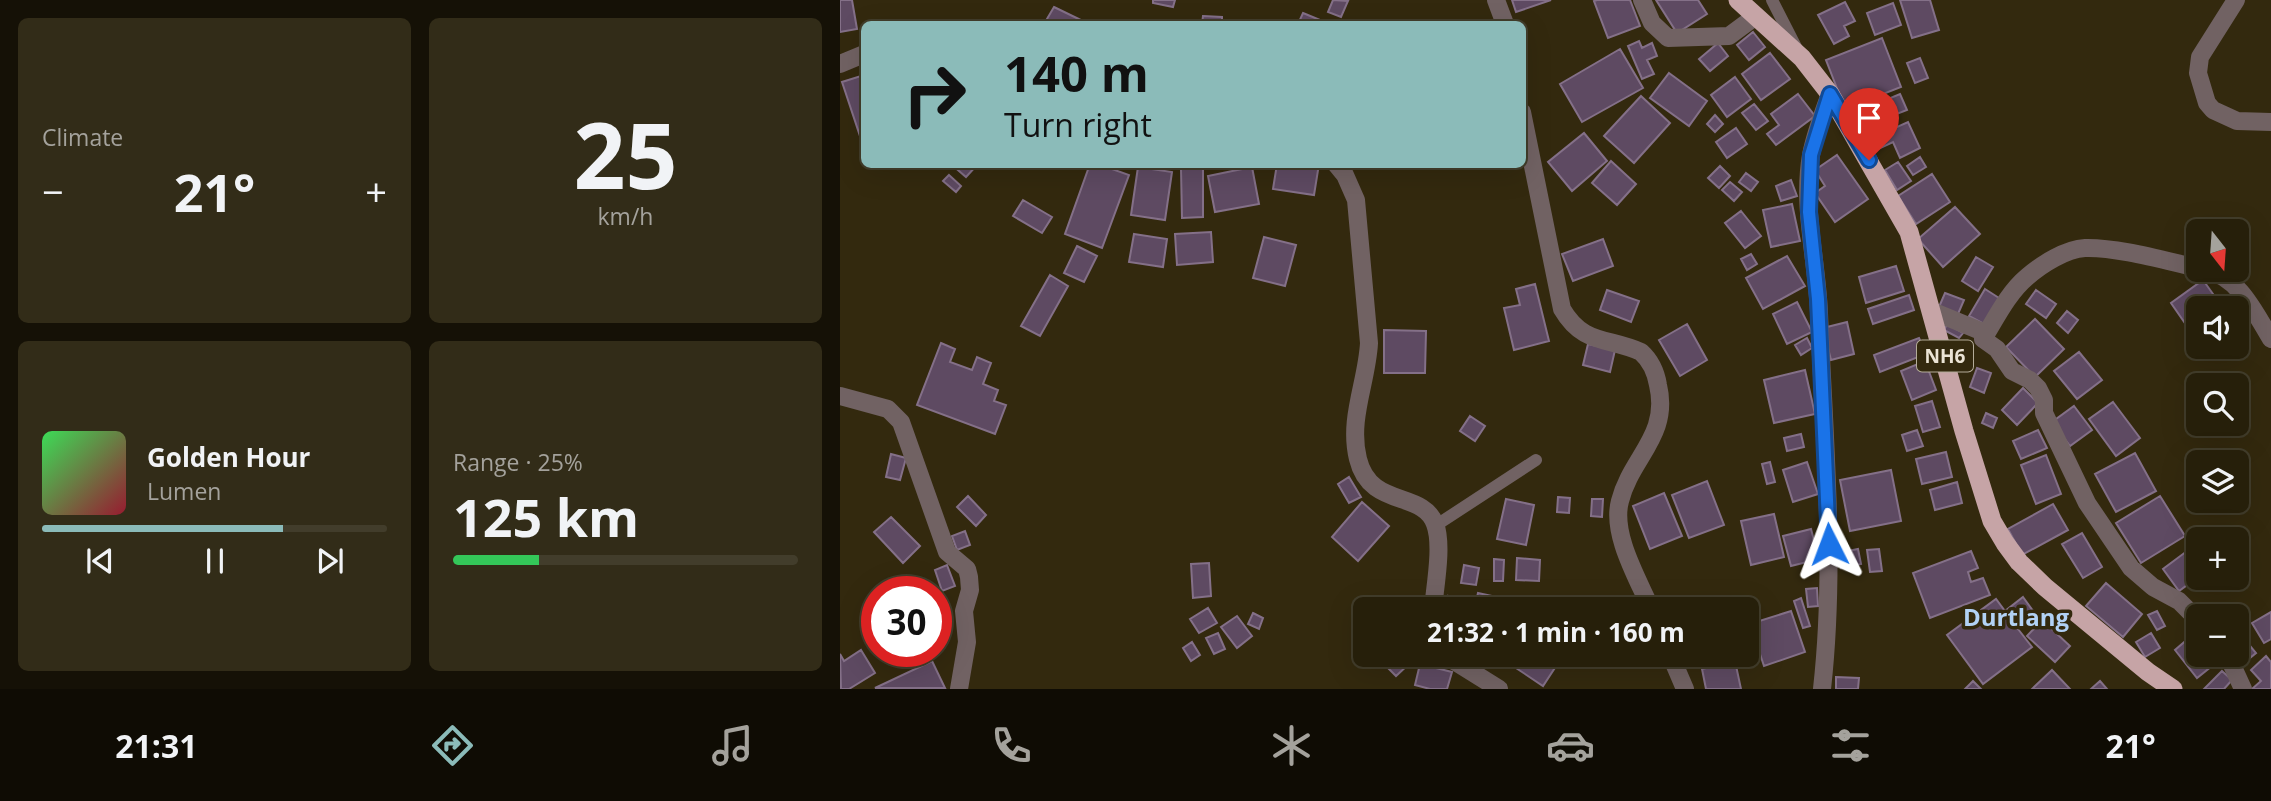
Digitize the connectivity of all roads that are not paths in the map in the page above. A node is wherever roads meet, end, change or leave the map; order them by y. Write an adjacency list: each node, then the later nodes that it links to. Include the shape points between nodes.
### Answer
1 (1496, 0): 7 (street)
2 (1642, 0): 6 (street, via 1652,23 1668,38 1729,36)
3 (1738, 0): 6 (highway, NH6)
4 (1772, 0): 9 (lane)
5 (2236, 0): 12 (street, via 2200,57 2198,73 2213,110 2236,121)
6 (1756, 16): 9 (highway, NH6)
7 (1504, 21)
8 (861, 55): 10 (street)
9 (1802, 58): 11 (highway, NH6)
10 (840, 64)
11 (1830, 94): 17 (highway, NH6, via 1909,232); 32 (street, via 1811,155 1809,212 1818,299 1830,567)
12 (2271, 122)
13 (1526, 132): 24 (street, via 1562,309 1585,335 1641,352 1659,386 1657,429 1620,500 1619,515 1623,543)
14 (1339, 168): 22 (street, via 1356,200 1369,343 1356,411 1358,460 1373,488 1422,508)
15 (2186, 265): 19 (street, via 2096,249 2074,250 2027,277)
16 (2230, 282): 18 (street)
17 (1932, 311): 19 (street, via 1983,332); 33 (highway, NH6, via 1992,521 2005,543 2045,587)
18 (2271, 338)
19 (1983, 339): 25 (street, via 1997,349 2012,371 2038,388 2044,413 2087,503 2132,568)
20 (840, 396): 29 (street, via 888,409 901,422 947,552 967,569 967,642)
21 (1536, 460): 22 (lane)
22 (1435, 526): 23 (street)
23 (1434, 597)
24 (1646, 597)
25 (2186, 608)
26 (1464, 667): 30 (street)
27 (1676, 667): 31 (street)
28 (2233, 667): 34 (street)
29 (959, 689)
30 (1500, 689)
31 (1685, 689)
32 (1822, 689)
33 (2173, 689)
34 (2243, 689)

